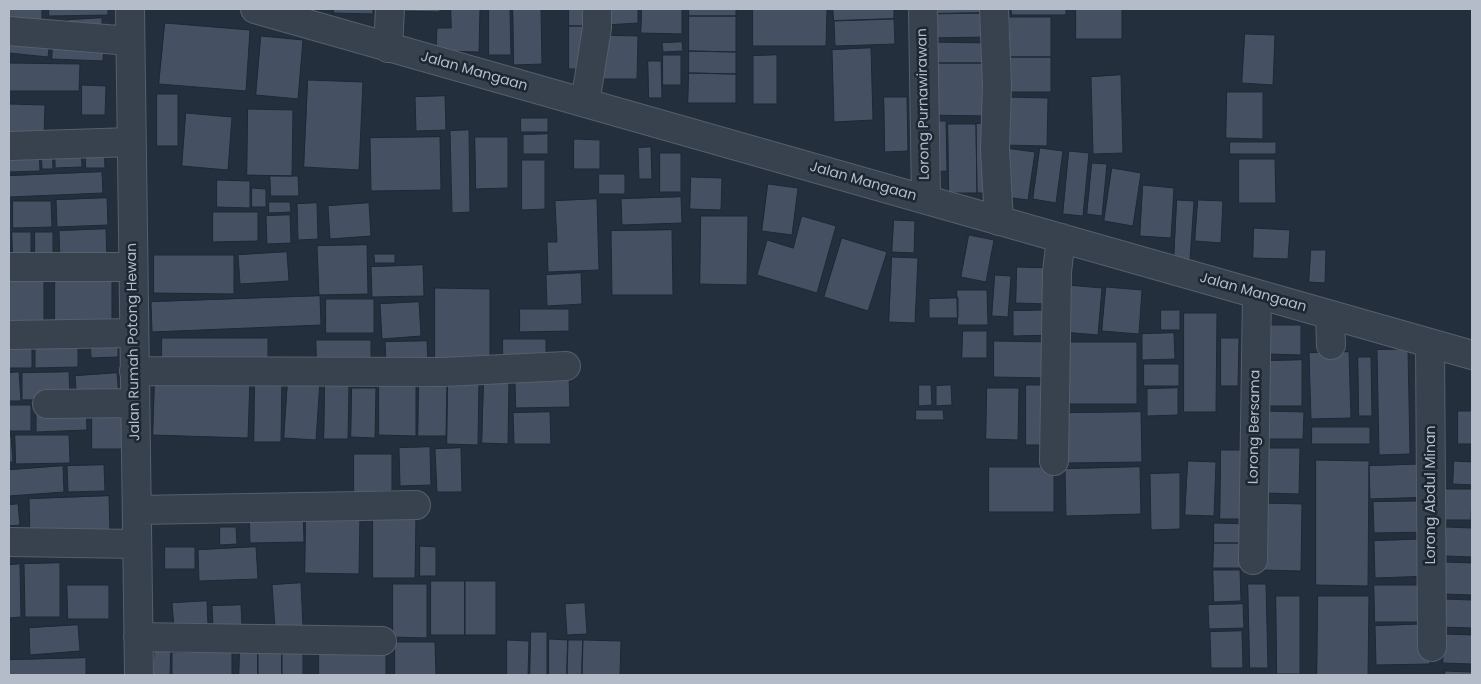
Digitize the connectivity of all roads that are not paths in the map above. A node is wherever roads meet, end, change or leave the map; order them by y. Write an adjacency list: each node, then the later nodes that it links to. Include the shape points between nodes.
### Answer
1 (130, 9): 8 (street, Jalan Rumah Potong Hewan)
2 (255, 9): 9 (street, Jalan Mangaan)
3 (390, 9): 9 (street)
4 (597, 9): 10 (street)
5 (923, 9): 13 (street, Lorong Purnawirawan)
6 (994, 9): 14 (street)
7 (9, 31): 8 (street)
8 (130, 41): 11 (street, Jalan Rumah Potong Hewan)
9 (388, 48): 10 (street, Jalan Mangaan)
10 (585, 103): 13 (street, Jalan Mangaan)
11 (131, 142): 12 (street); 17 (street, Jalan Rumah Potong Hewan)
12 (9, 146)
13 (926, 200): 14 (street, Jalan Mangaan)
14 (999, 221): 15 (street, Jalan Mangaan)
15 (1061, 238): 18 (street, Jalan Mangaan); 29 (street)
16 (9, 267): 17 (street)
17 (133, 267): 20 (street, Jalan Rumah Potong Hewan)
18 (1257, 294): 19 (street, Jalan Mangaan); 34 (street, Lorong Bersama)
19 (1330, 315): 22 (street, Jalan Mangaan); 23 (street)
20 (134, 333): 21 (street); 26 (street, Jalan Rumah Potong Hewan)
21 (9, 335)
22 (1430, 343): 24 (street, Jalan Mangaan); 37 (street, Lorong Abdul Minan)
23 (1330, 345)
24 (1472, 355)
25 (566, 366): 26 (street, via 443,372)
26 (134, 371): 27 (street, Jalan Rumah Potong Hewan)
27 (135, 403): 28 (street); 31 (street, Jalan Rumah Potong Hewan)
28 (47, 404)
29 (1054, 461)
30 (416, 505): 31 (street)
31 (136, 510): 33 (street, Jalan Rumah Potong Hewan)
32 (9, 542): 33 (street)
33 (137, 544): 35 (street, Jalan Rumah Potong Hewan)
34 (1252, 560)
35 (138, 637): 36 (street); 38 (street, Jalan Rumah Potong Hewan)
36 (382, 640)
37 (1432, 648)
38 (139, 675)

